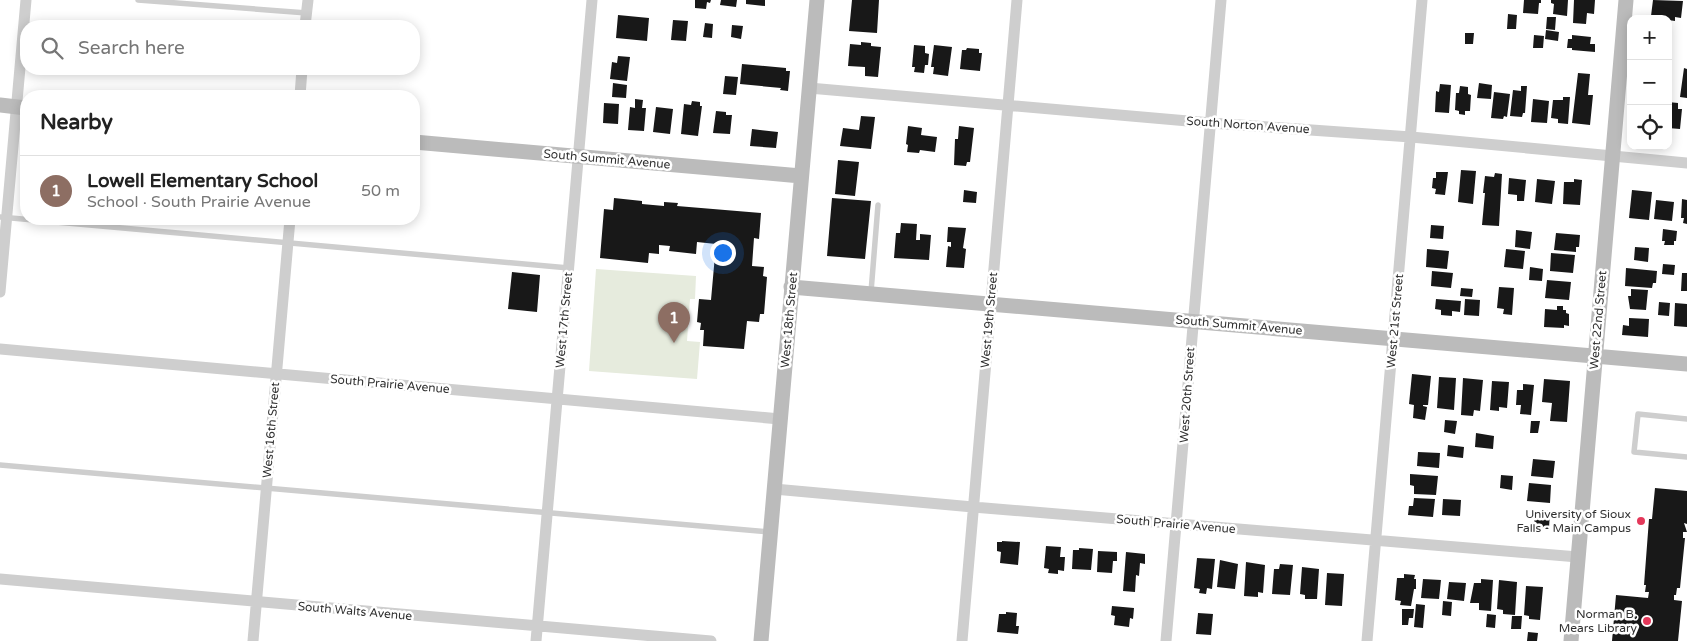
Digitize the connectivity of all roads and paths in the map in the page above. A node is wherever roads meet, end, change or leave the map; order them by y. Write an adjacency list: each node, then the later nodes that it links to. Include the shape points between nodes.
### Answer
1 (26, 0): 11 (street)
2 (138, 0): 10 (lane)
3 (308, 0): 10 (street)
4 (592, 0): 26 (street, West 17th Street)
5 (817, 0): 15 (street, West 18th Street)
6 (1017, 0): 19 (street, West 19th Street)
7 (1221, 0): 22 (street, West 20th Street)
8 (1422, 0): 23 (street, West 21st Street)
9 (1626, 0): 25 (street, West 22nd Street)
10 (306, 13): 12 (street)
11 (25, 20)
12 (305, 20)
13 (22, 75): 16 (street)
14 (302, 75): 17 (street)
15 (809, 88): 19 (street, South Norton Avenue); 28 (street, West 18th Street)
16 (22, 90)
17 (300, 90)
18 (0, 105): 20 (street)
19 (1008, 105): 22 (street, South Norton Avenue); 39 (street, West 19th Street)
20 (20, 107)
21 (20, 113): 30 (street)
22 (1211, 123): 23 (street, South Norton Avenue); 40 (street, West 20th Street)
23 (1411, 137): 25 (street, South Norton Avenue); 41 (street, West 21st Street)
24 (420, 143): 26 (street, South Summit Avenue)
25 (1612, 156): 27 (street, South Norton Avenue); 43 (street, West 22nd Street)
26 (578, 157): 28 (street, South Summit Avenue); 35 (street, West 17th Street)
27 (1687, 163)
28 (801, 176): 36 (street, West 18th Street)
29 (878, 204): 38 (lane)
30 (3, 217): 31 (lane); 37 (street)
31 (20, 219)
32 (91, 225): 34 (lane)
33 (290, 225): 34 (street, West 16th Street)
34 (288, 243): 35 (lane); 45 (street, West 16th Street)
35 (569, 268): 46 (street, West 17th Street)
36 (791, 288): 38 (street, South Summit Avenue); 47 (street, West 18th Street)
37 (0, 292)
38 (871, 294): 39 (street, South Summit Avenue)
39 (991, 305): 40 (street, South Summit Avenue); 53 (street, West 19th Street)
40 (1192, 321): 41 (street, South Summit Avenue); 55 (street, West 20th Street)
41 (1394, 338): 43 (street, South Summit Avenue); 57 (street, West 21st Street)
42 (0, 349): 45 (street, South Prairie Avenue)
43 (1594, 356): 44 (street, South Summit Avenue); 58 (street, West 22nd Street)
44 (1687, 364)
45 (276, 374): 46 (street, South Prairie Avenue); 51 (street, West 16th Street)
46 (556, 398): 47 (street, South Prairie Avenue); 54 (street, West 17th Street)
47 (780, 419): 52 (street, West 18th Street)
48 (1687, 419): 49 (lane, via 1638,414 1634,452)
49 (1687, 457)
50 (0, 465): 51 (lane)
51 (266, 489): 54 (lane); 60 (street, West 16th Street)
52 (774, 489): 53 (street, South Prairie Avenue); 56 (street, West 18th Street)
53 (973, 508): 55 (street, South Prairie Avenue); 66 (street, West 19th Street)
54 (547, 512): 56 (lane); 61 (street, West 17th Street)
55 (1177, 524): 57 (street, South Prairie Avenue); 67 (street, West 20th Street)
56 (771, 532): 65 (street, West 18th Street)
57 (1375, 539): 58 (street, South Prairie Avenue); 68 (street, West 21st Street)
58 (1578, 557): 69 (street, West 22nd Street)
59 (0, 579): 60 (street, South Walts Avenue)
60 (256, 603): 61 (street, South Walts Avenue); 62 (street, West 16th Street)
61 (538, 626): 63 (street, West 17th Street); 64 (street, South Walts Avenue)
62 (253, 641)
63 (536, 641)
64 (711, 641)
65 (761, 641)
66 (962, 641)
67 (1166, 641)
68 (1367, 641)
69 (1571, 641)

